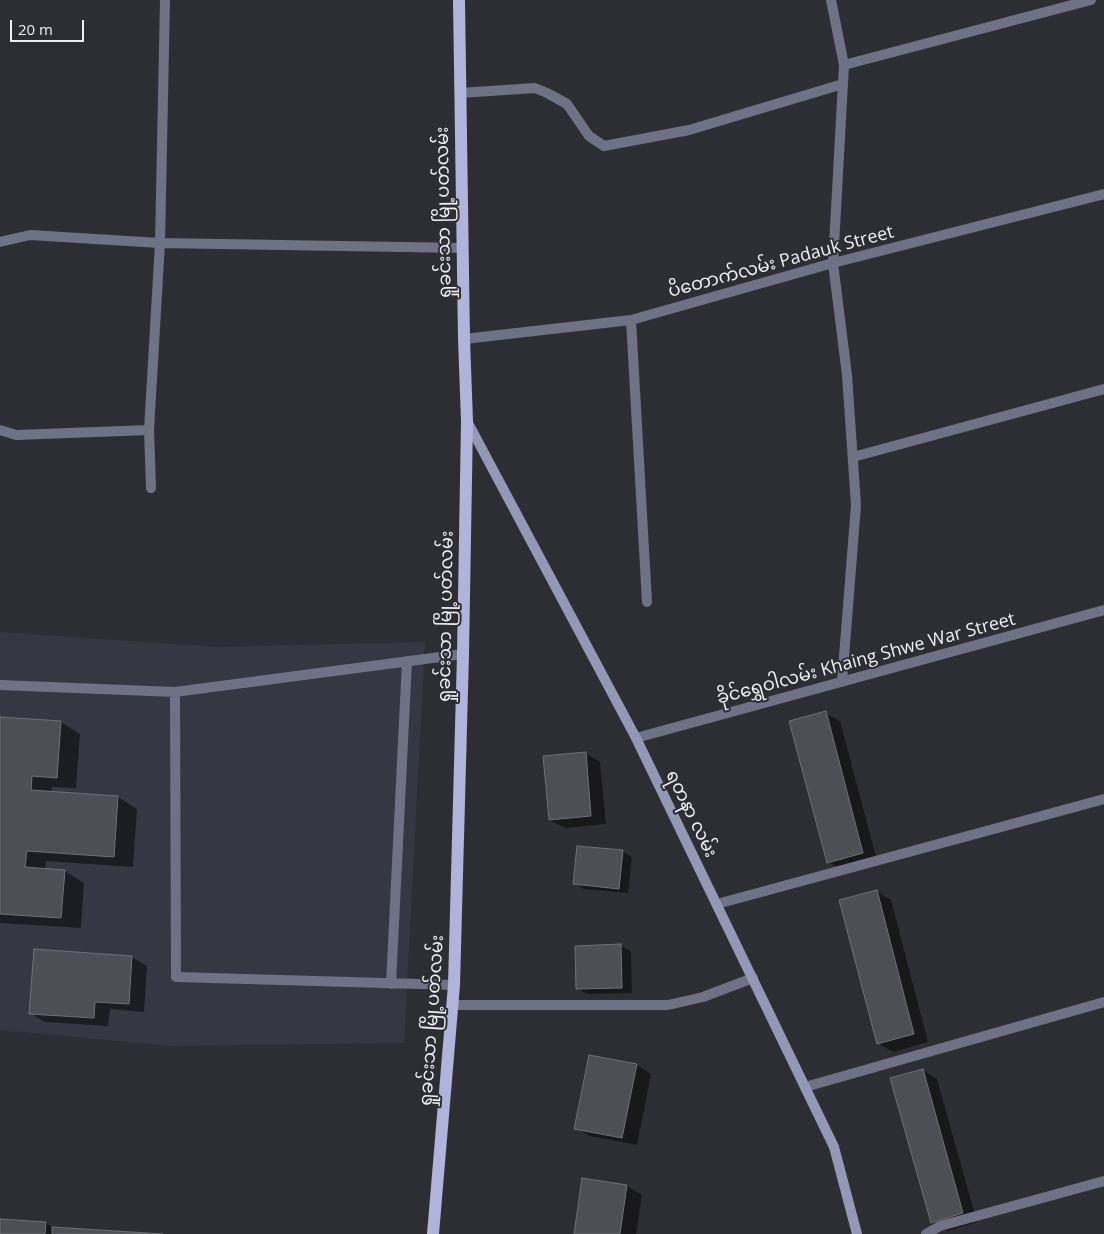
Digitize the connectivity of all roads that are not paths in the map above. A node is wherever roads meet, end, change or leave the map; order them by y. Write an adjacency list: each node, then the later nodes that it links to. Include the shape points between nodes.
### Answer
1 (165, 0): 10 (street)
2 (459, 0): 7 (main road, ရှုခင်းသာ မြို့ပတ်လမ်း)
3 (832, 0): 5 (street)
4 (1091, 0): 5 (street)
5 (844, 65): 6 (street)
6 (843, 84): 7 (street, via 689,130 604,146 589,136 567,104 541,90); 12 (street)
7 (460, 93): 11 (main road, ရှုခင်းသာ မြို့ပတ်လမ်း)
8 (1104, 194): 12 (street, ပိတောက်လမ်း Padauk Street)
9 (0, 242): 10 (street, via 30,235)
10 (160, 243): 11 (street); 18 (street)
11 (463, 248): 14 (main road, ရှုခင်းသာ မြို့ပတ်လမ်း)
12 (833, 263): 13 (street, ပိတောက်လမ်း Padauk Street); 19 (street)
13 (631, 320): 14 (street, ပိတောက်လမ်း Padauk Street); 21 (street)
14 (464, 340): 16 (main road, ရှုခင်းသာ မြို့ပတ်လမ်း)
15 (1104, 389): 19 (street)
16 (467, 422): 23 (main road, ရှုခင်းသာ မြို့ပတ်လမ်း); 28 (main road, ရတနာ လမ်း)
17 (0, 430): 18 (street, via 16,435)
18 (150, 430): 20 (street)
19 (853, 457): 25 (street, via 856,505)
20 (151, 488)
21 (647, 602)
22 (1104, 610): 25 (street, ခိုင်ရွှေဝါလမ်း Khaing Shwe War Street)
23 (463, 654): 24 (street); 33 (main road, ရှုခင်းသာ မြို့ပတ်လမ်း)
24 (407, 661): 27 (street); 32 (street)
25 (842, 682): 28 (street, ခိုင်ရွှေဝါလမ်း Khaing Shwe War Street)
26 (0, 685): 27 (street)
27 (175, 692): 32 (street, via 176,977)
28 (636, 738): 30 (main road, ရတနာ လမ်း)
29 (1104, 798): 30 (street)
30 (717, 904): 31 (main road, ရတနာ လမ်း)
31 (752, 978): 35 (street, via 703,997 668,1005); 36 (main road, ရတနာ လမ်း)
32 (391, 984): 33 (street)
33 (454, 985): 35 (main road, ရှုခင်းသာ မြို့ပတ်လမ်း)
34 (1104, 1002): 36 (street)
35 (452, 1005): 38 (main road, ရှုခင်းသာ မြို့ပတ်လမ်း)
36 (805, 1087): 39 (main road, ရတနာ လမ်း, via 834,1147)
37 (1104, 1181): 40 (street, via 940,1226)
38 (433, 1234)
39 (857, 1234)
40 (926, 1234)

